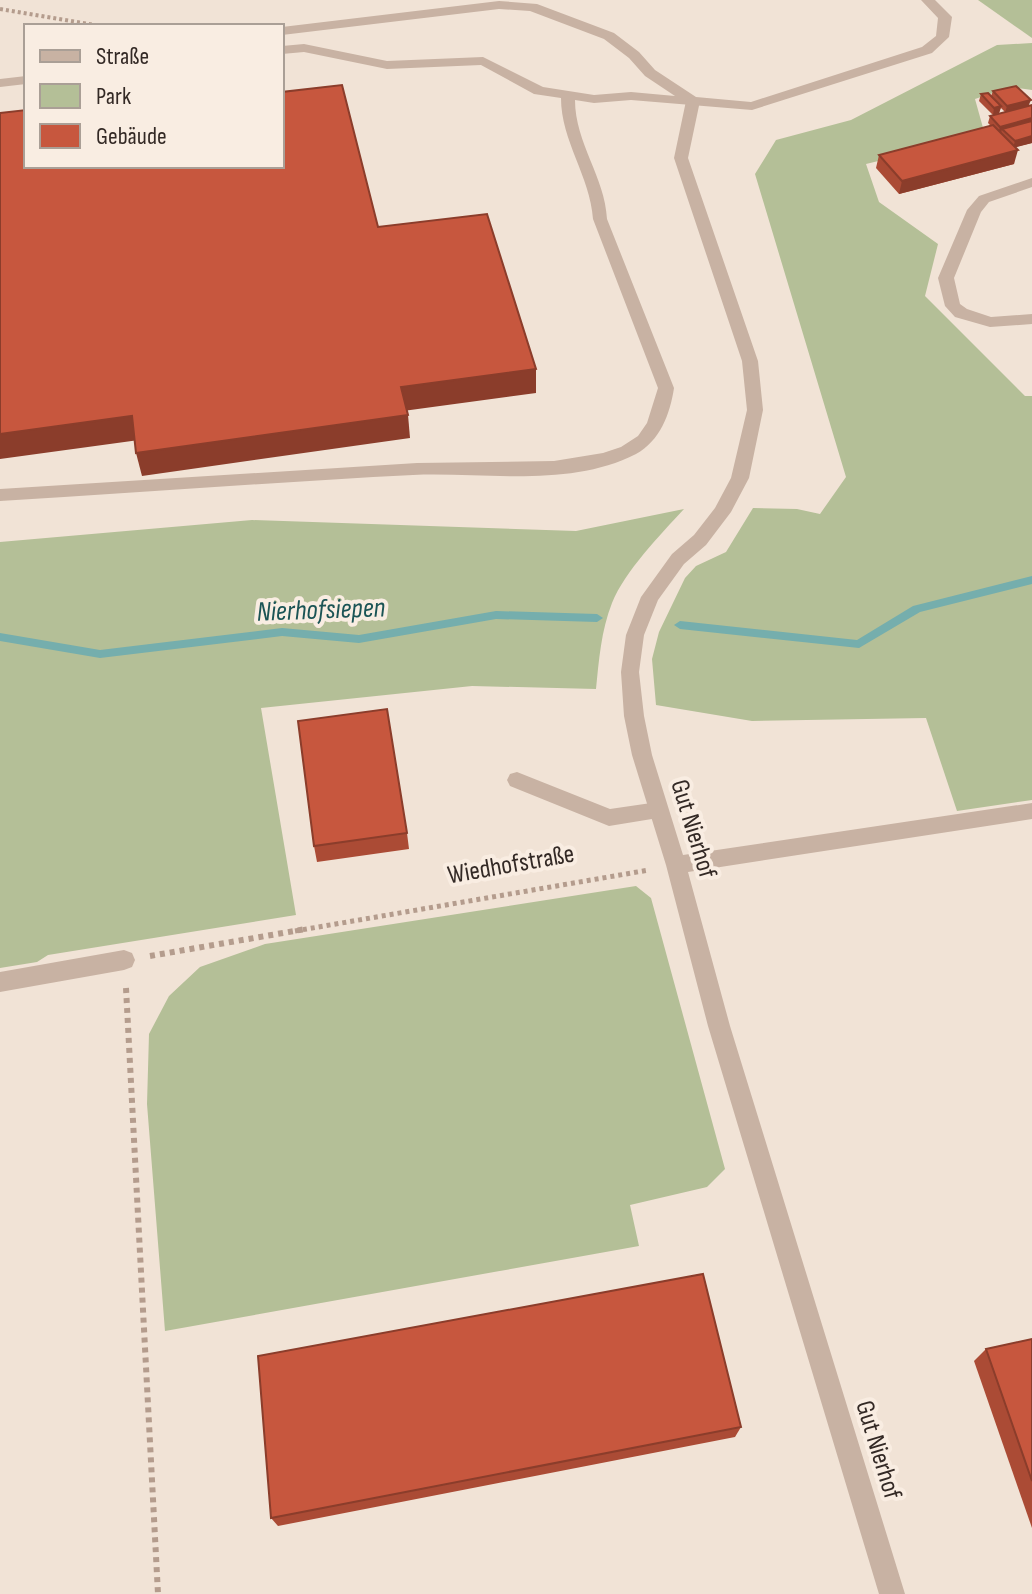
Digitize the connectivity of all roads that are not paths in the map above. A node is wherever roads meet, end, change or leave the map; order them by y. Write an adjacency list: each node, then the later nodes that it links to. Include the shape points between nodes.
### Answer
1 (928, 0): 7 (street, via 945,17 942,37 927,50 752,106)
2 (284, 31): 7 (street, via 499,5 532,7 609,36 650,73)
3 (284, 50): 6 (street, via 304,48 387,65 483,61 539,91)
4 (24, 80): 5 (street)
5 (0, 83)
6 (568, 96): 7 (street); 10 (street, via 568,121 599,201 600,219 666,388 664,411 649,435 628,451 583,463 528,468 418,469)
7 (693, 101): 12 (street, Gut Nierhof, via 681,158 750,361 755,410 740,478 722,512 650,597 635,635 630,672 634,716)
8 (1032, 182): 9 (street, via 984,199 974,210 946,278 953,306 973,319)
9 (1032, 319)
10 (0, 495)
11 (517, 780): 12 (street, via 609,818)
12 (658, 810): 14 (street, Gut Nierhof)
13 (1032, 811): 14 (street)
14 (676, 865): 17 (street, Gut Nierhof, via 719,1026)
15 (124, 960): 16 (street)
16 (0, 982)
17 (892, 1594)

